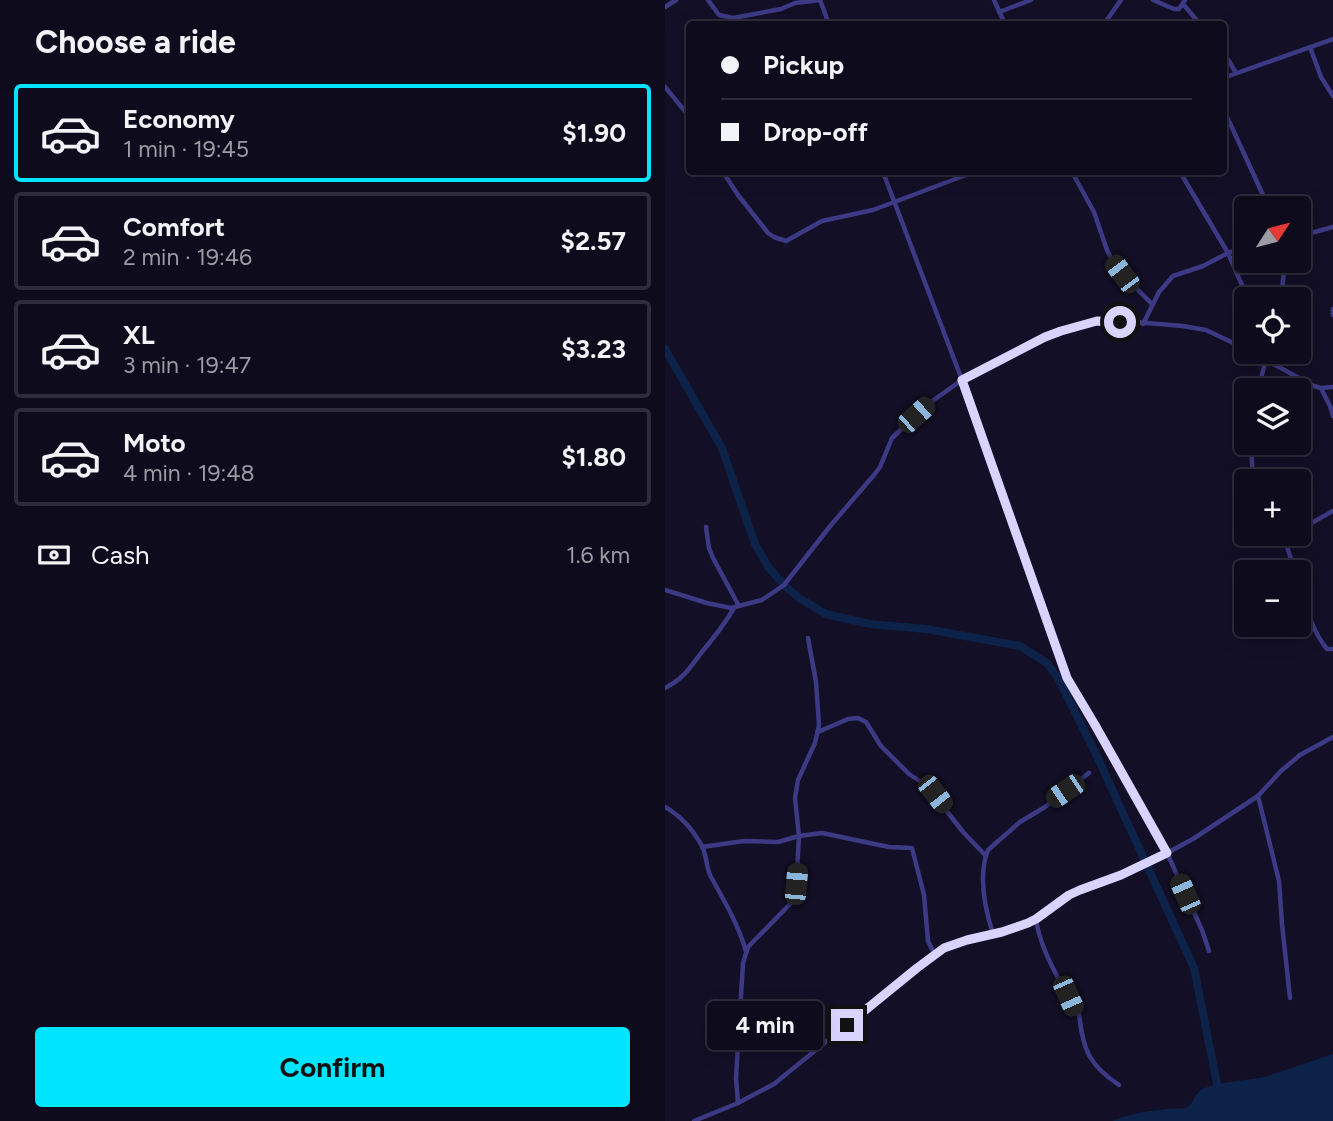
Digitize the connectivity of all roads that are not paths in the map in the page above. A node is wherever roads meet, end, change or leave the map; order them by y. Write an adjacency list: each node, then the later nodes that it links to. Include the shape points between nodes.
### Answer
1 (676, 0): 9 (street)
2 (708, 0): 3 (street, via 719,15 733,18)
3 (820, 0): 11 (street)
4 (994, 0): 10 (street)
5 (1031, 0): 10 (street)
6 (1121, 0): 13 (street)
7 (1153, 0): 8 (street, via 1174,9)
8 (1184, 2): 14 (street)
9 (665, 8)
10 (999, 12): 12 (street)
11 (828, 21)
12 (1004, 21)
13 (1106, 21)
14 (1199, 21)
15 (1333, 39): 16 (street)
16 (1310, 47): 18 (street); 21 (street)
17 (1227, 58): 18 (street)
18 (1236, 73): 19 (street)
19 (1227, 76)
20 (665, 87): 22 (street)
21 (1333, 96)
22 (686, 112)
23 (1227, 117): 29 (street)
24 (725, 175): 30 (street, via 768,233 786,241 822,221)
25 (884, 175): 30 (street)
26 (966, 175): 30 (street)
27 (1074, 175): 36 (street, via 1113,262)
28 (1182, 175): 34 (street)
29 (1263, 196)
30 (895, 202): 42 (street)
31 (1333, 227): 32 (street)
32 (1311, 232)
33 (1234, 251): 34 (street)
34 (1228, 253): 35 (street); 36 (street, via 1173,276)
35 (1243, 287)
36 (1152, 304): 39 (street)
37 (1333, 309): 38 (street)
38 (1333, 314)
39 (1143, 324): 40 (street, via 1206,330); 42 (street, via 1084,323 1045,337)
40 (1234, 343)
41 (1272, 364): 44 (street)
42 (962, 380): 51 (street, via 928,404 893,438 880,467 784,585 762,600); 63 (street, via 1067,678)
43 (1333, 387): 44 (street)
44 (1321, 388): 45 (street)
45 (1331, 403): 46 (street)
46 (1333, 416)
47 (1333, 511): 48 (street)
48 (1311, 523)
49 (706, 527): 51 (street, via 709,548)
50 (665, 590): 51 (street, via 720,607)
51 (737, 607): 55 (street, via 692,667)
52 (1311, 617): 54 (street, via 1319,640)
53 (808, 638): 56 (street, via 818,699)
54 (1333, 649)
55 (665, 688)
56 (817, 732): 61 (street, via 798,780); 64 (street, via 848,719 866,722 881,746 909,775 927,786)
57 (1333, 737): 59 (street, via 1300,755)
58 (1089, 773): 64 (street, via 1020,821)
59 (1258, 796): 63 (street); 70 (street, via 1279,881)
60 (665, 807): 62 (street, via 688,826)
61 (799, 836): 62 (street, via 778,842); 67 (street, via 792,902); 69 (street, via 823,833 912,848 924,895 928,941)
62 (702, 847): 67 (street, via 710,875)
63 (1167, 853): 65 (street, via 1069,895); 68 (street)
64 (986, 856): 66 (street, via 983,877)
65 (1036, 919): 66 (street); 71 (street, via 1051,964 1079,1014 1086,1052 1100,1071)
66 (993, 934): 69 (street, via 953,944)
67 (746, 951): 72 (street, via 738,1033)
68 (1209, 951)
69 (935, 955): 72 (street, via 774,1084)
70 (1290, 998)
71 (1119, 1085)
72 (738, 1103): 73 (street)
73 (694, 1121)

